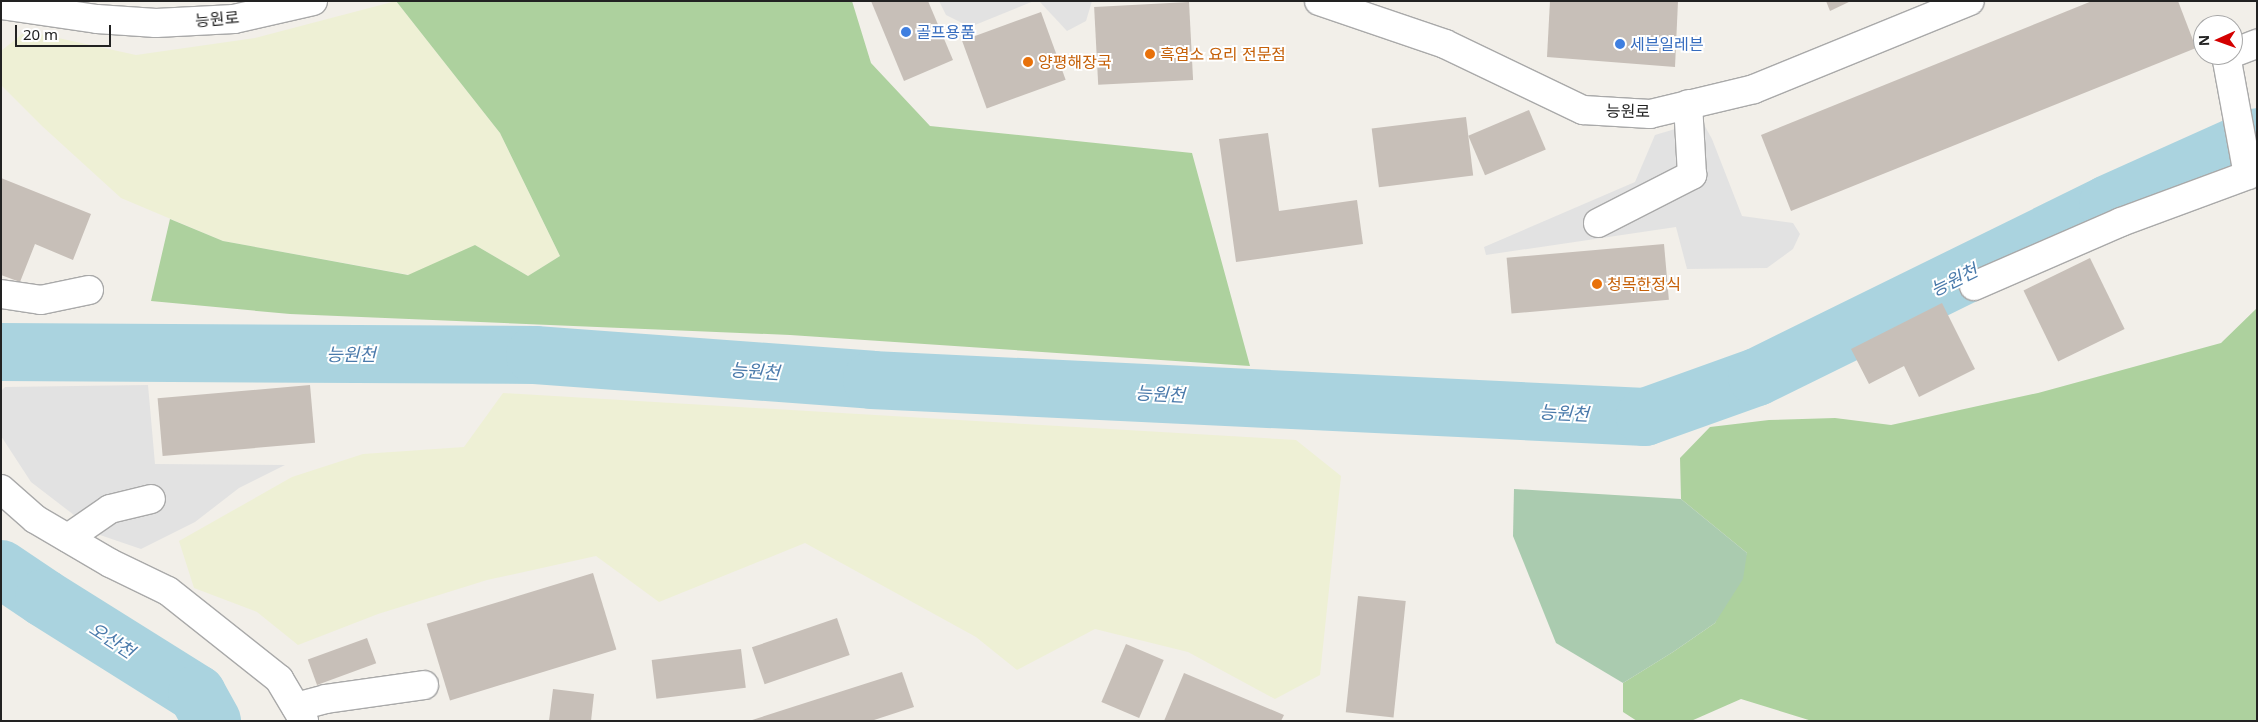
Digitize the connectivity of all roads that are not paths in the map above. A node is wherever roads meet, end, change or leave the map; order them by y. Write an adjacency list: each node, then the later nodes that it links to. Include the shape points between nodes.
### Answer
1 (313, 1): 4 (street, 능원로, via 234,19 156,23 97,20)
2 (1319, 1): 8 (street, 능원로, via 1445,44 1583,110 1650,114)
3 (1970, 1): 8 (street, 능원로, via 1754,90)
4 (1, 5)
5 (2257, 44): 6 (street)
6 (2243, 49)
7 (2227, 65): 10 (street, via 2248,175 2121,222)
8 (1688, 104): 9 (street, via 1692,175)
9 (1598, 223)
10 (1974, 286)
11 (89, 290): 12 (street, via 41,300)
12 (1, 294)
13 (1, 489): 15 (street, via 35,519)
14 (151, 499): 15 (street, via 110,509)
15 (68, 538): 17 (street, via 110,563 168,590 279,678)
16 (424, 686): 17 (street, via 326,699)
17 (300, 714)

